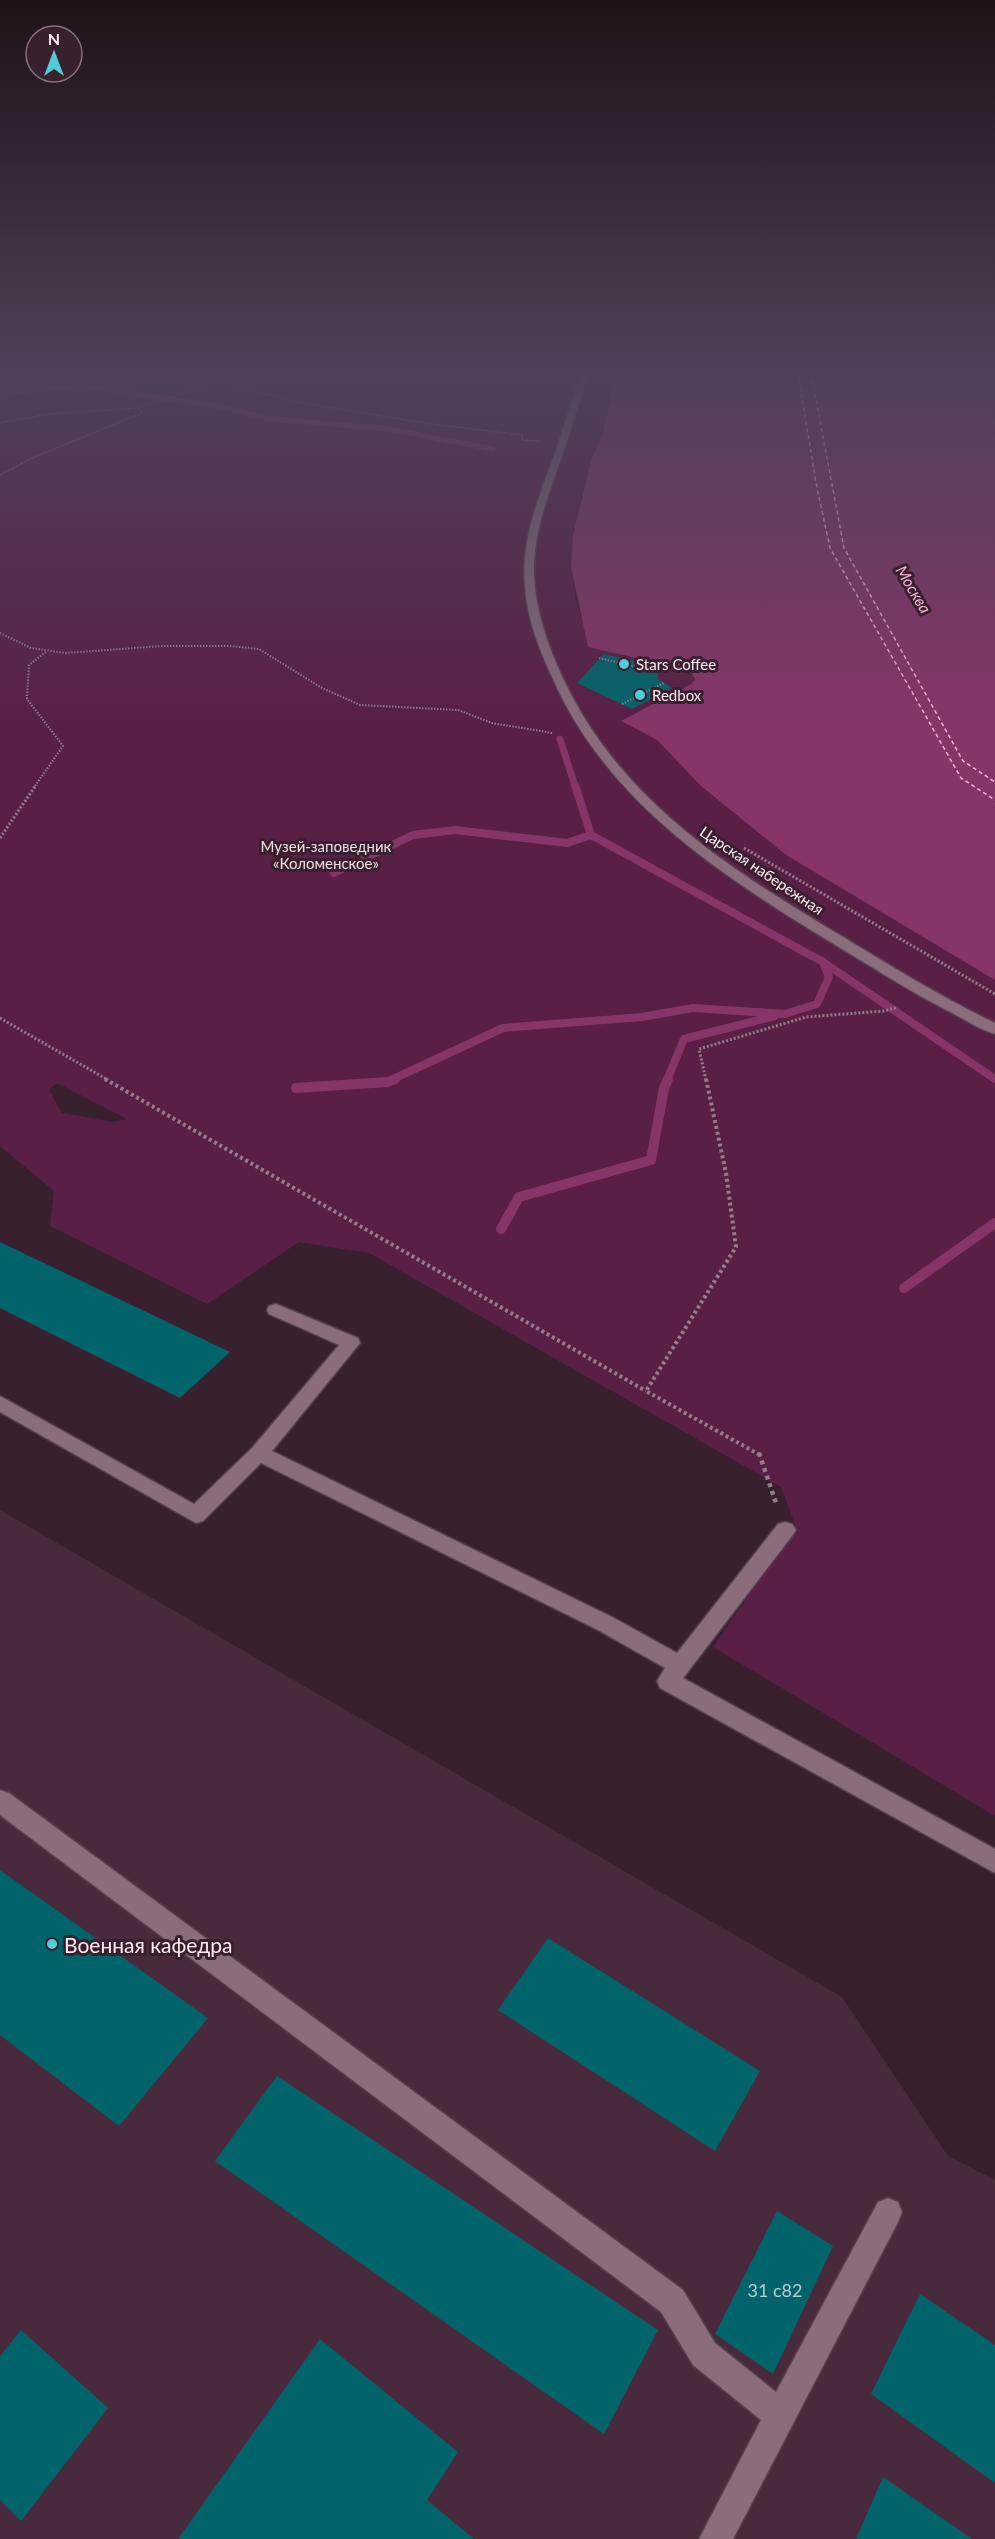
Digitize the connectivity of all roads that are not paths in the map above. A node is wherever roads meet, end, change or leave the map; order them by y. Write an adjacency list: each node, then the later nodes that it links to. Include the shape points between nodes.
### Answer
1 (546, 491): 2 (street, Царская набережная, via 532,537 528,572 534,615 564,696 609,766 665,822 753,888 944,1005)
2 (995, 1029)
3 (276, 1310): 5 (street, via 351,1343)
4 (0, 1403): 5 (street, via 196,1515)
5 (259, 1453): 7 (street, via 606,1624)
6 (785, 1530): 7 (street)
7 (680, 1666): 9 (street, via 668,1681)
8 (0, 1801): 11 (street, via 672,2301 704,2354)
9 (995, 1862)
10 (888, 2212): 11 (street)
11 (782, 2416): 12 (street)
12 (715, 2539)

